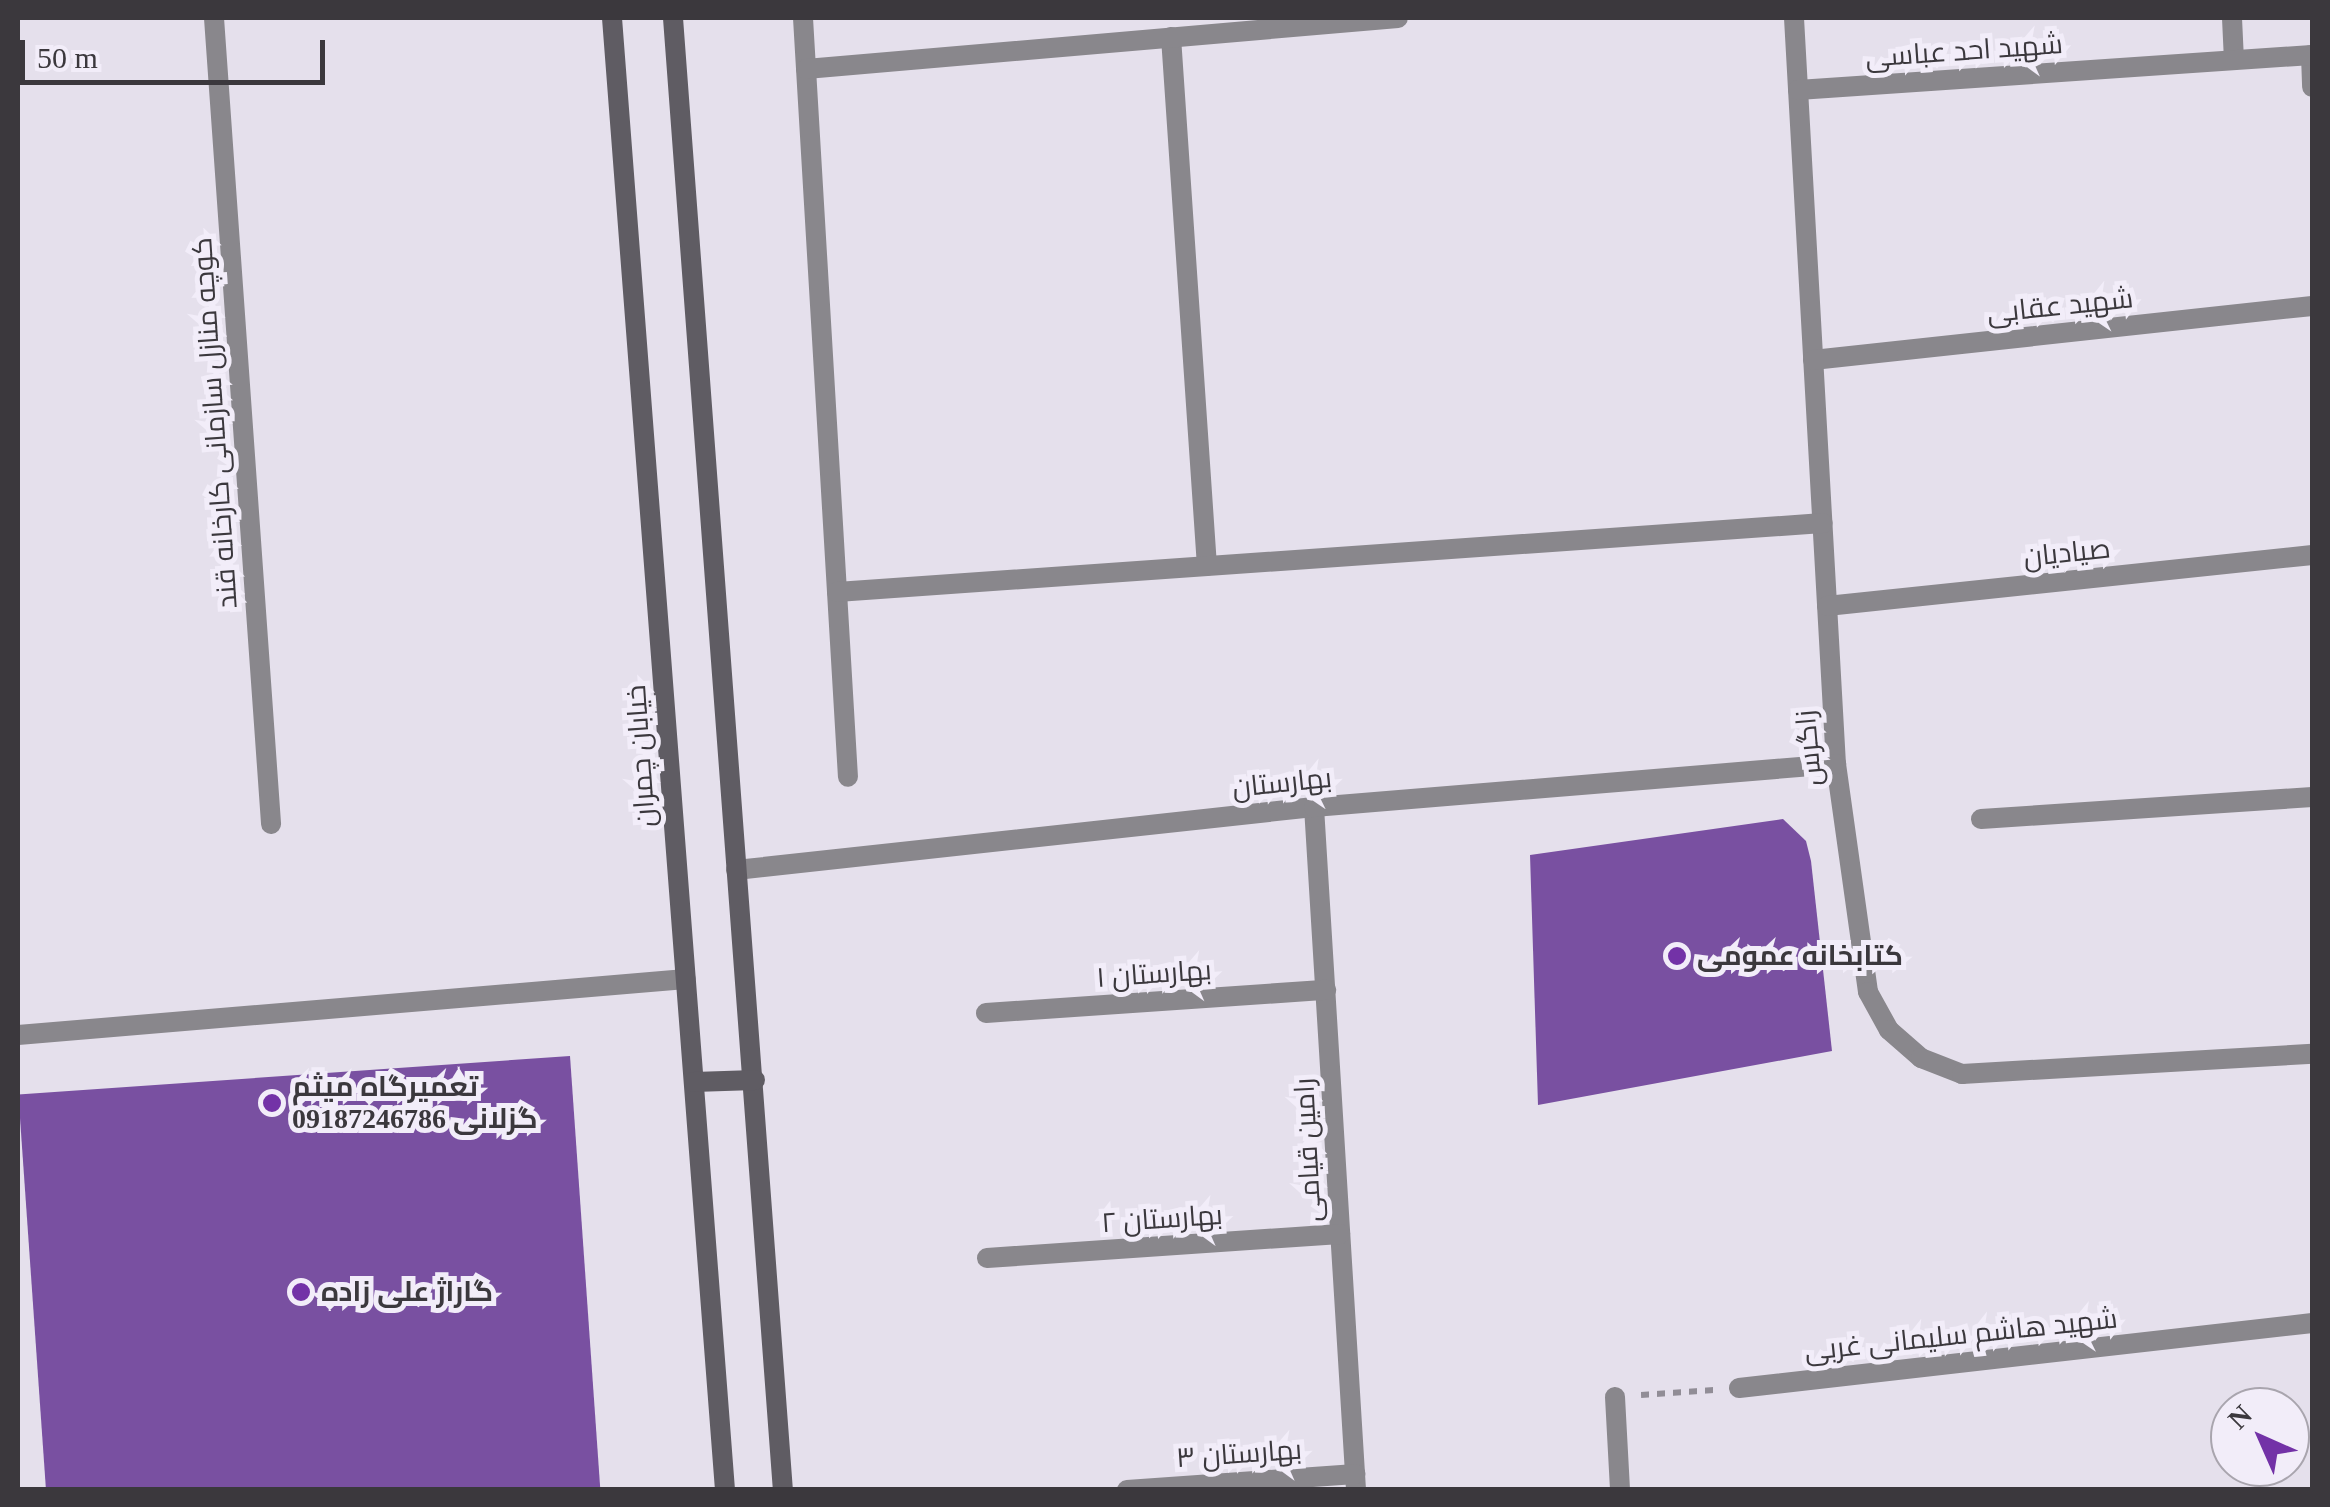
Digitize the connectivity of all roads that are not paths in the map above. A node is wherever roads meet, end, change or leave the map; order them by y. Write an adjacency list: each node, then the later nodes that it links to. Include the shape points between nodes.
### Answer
1 (214, 18): 26 (street, کوچه منازل سازمانی کارخانه قند)
2 (612, 18): 28 (main road, خیابان چمران)
3 (673, 18): 27 (main road)
4 (804, 18): 11 (street)
5 (1398, 18): 8 (street)
6 (1794, 18): 13 (street, زاگرس)
7 (2232, 18): 10 (street)
8 (1171, 37): 11 (street); 18 (street)
9 (2312, 55): 10 (street, شهید احد عباسی); 12 (street)
10 (2234, 60): 13 (street, شهید احد عباسی)
11 (806, 69): 19 (street)
12 (2312, 87)
13 (1798, 90): 15 (street, زاگرس)
14 (2312, 306): 15 (street, شهید عقابی)
15 (1813, 360): 16 (street, زاگرس)
16 (1822, 524): 18 (street); 20 (street, زاگرس)
17 (2312, 554): 20 (street, صیادیان)
18 (1207, 566): 19 (street)
19 (836, 592): 22 (street)
20 (1827, 606): 21 (street, زاگرس)
21 (1836, 764): 24 (street, بهارستان); 32 (street, زاگرس, via 1868,992 1889,1030 1921,1058 1962,1074 2005,1076)
22 (848, 777)
23 (2312, 797): 25 (street)
24 (1314, 807): 27 (street, بهارستان); 29 (street, رامین قیامی)
25 (1981, 820)
26 (270, 824)
27 (736, 870): 33 (main road)
28 (686, 979): 31 (street); 34 (main road, خیابان چمران)
29 (1326, 990): 30 (street, بهارستان ۱); 35 (street, رامین قیامی)
30 (986, 1013)
31 (18, 1035)
32 (2312, 1054)
33 (756, 1080): 34 (main road); 42 (main road)
34 (694, 1082): 41 (main road, خیابان چمران)
35 (1340, 1234): 36 (street, بهارستان ۲); 40 (street, رامین قیامی)
36 (986, 1258)
37 (2312, 1323): 38 (street, شهید هاشم سلیمانی غربی)
38 (1738, 1388)
39 (1615, 1396): 44 (street)
40 (1356, 1482): 43 (street, بهارستان ۳)
41 (725, 1490)
42 (783, 1490)
43 (1127, 1490)
44 (1620, 1490)

